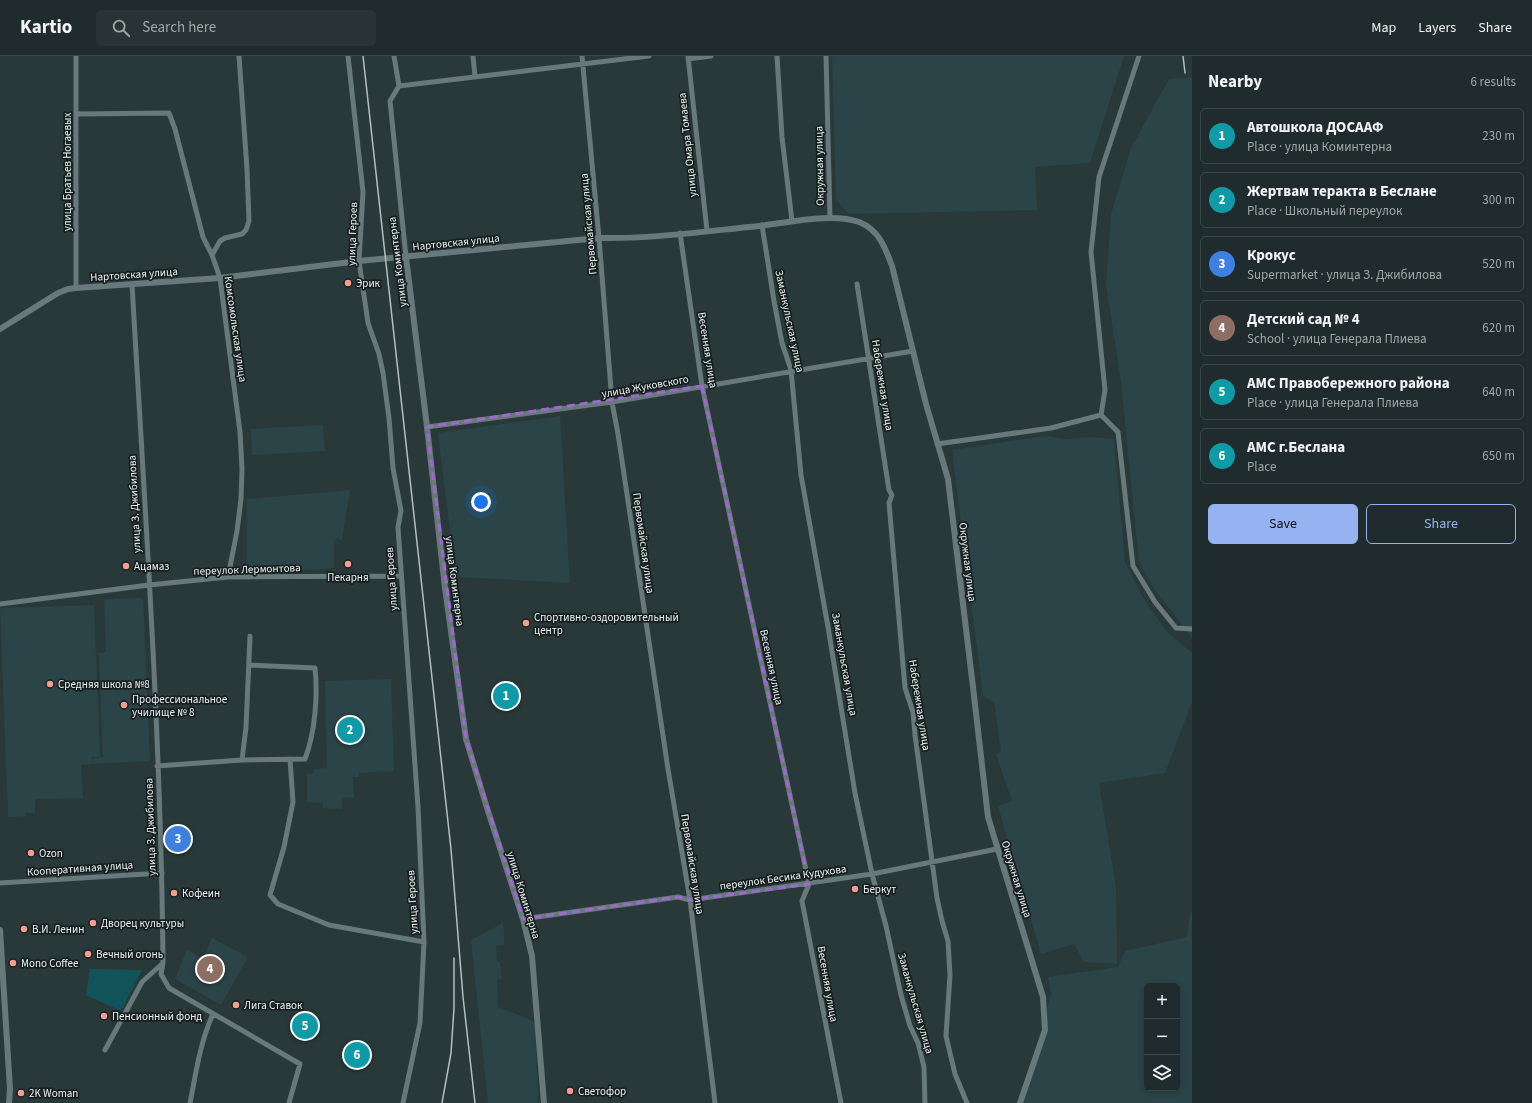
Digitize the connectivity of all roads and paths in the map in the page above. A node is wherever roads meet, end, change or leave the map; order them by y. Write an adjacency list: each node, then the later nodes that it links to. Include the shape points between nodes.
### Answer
1 (76, 56): 16 (street, улица Братьев Ногаевых)
2 (239, 56): 23 (street, via 249,221 242,234 220,241)
3 (348, 56): 25 (street, улица Героев, via 363,192)
4 (394, 56): 15 (street)
5 (473, 56): 14 (street)
6 (582, 56): 13 (street, Первомайская улица)
7 (649, 56): 13 (street)
8 (711, 56): 12 (street)
9 (777, 56): 18 (street, via 782,137)
10 (826, 56): 17 (street, Окружная улица)
11 (1139, 56): 36 (street, via 1099,177 1090,252 1105,390)
12 (688, 57): 20 (street, улица Омара Томаева)
13 (583, 63): 14 (street); 22 (street, Первомайская улица)
14 (475, 76): 15 (street)
15 (399, 86): 24 (street, улица Коминтерна, via 390,101)
16 (77, 114): 23 (street, Комсомольская улица, via 169,113 203,237); 29 (street, улица Братьев Ногаевых)
17 (830, 218): 18 (street, Нартовская улица); 31 (street, Окружная улица, via 858,222 878,236 892,266)
18 (792, 221): 19 (street, Нартовская улица)
19 (762, 225): 20 (street, Нартовская улица); 33 (street, Заманкульская улица, via 782,343)
20 (707, 231): 21 (street, Нартовская улица)
21 (680, 234): 22 (street, Нартовская улица); 34 (street, Весенняя улица)
22 (600, 238): 24 (street, Нартовская улица); 35 (street, Первомайская улица)
23 (212, 255): 26 (street, Комсомольская улица)
24 (406, 257): 25 (street, Нартовская улица); 37 (street, улица Коминтерна)
25 (359, 261): 26 (street, Нартовская улица); 39 (street, улица Героев, via 368,323 379,354 388,411 393,468 401,511 398,527)
26 (220, 278): 27 (street, Нартовская улица); 40 (street, Комсомольская улица, via 240,432 242,469 237,531)
27 (132, 284): 29 (street, Нартовская улица); 41 (street, улица З. Джибилова)
28 (857, 284): 32 (street, Набережная улица)
29 (76, 288): 30 (street, Нартовская улица, via 58,293)
30 (0, 329)
31 (913, 351): 32 (street, улица Жуковского); 38 (street, Окружная улица)
32 (868, 358): 33 (street, улица Жуковского); 50 (street, Набережная улица, via 889,490 892,495 889,502 905,688 913,712)
33 (791, 370): 34 (street, улица Жуковского); 52 (street, Заманкульская улица, via 801,475 855,793)
34 (702, 386): 35 (street, улица Жуковского); 54 (street, Весенняя улица)
35 (612, 402): 37 (street, улица Жуковского); 55 (street, Первомайская улица)
36 (1100, 415): 38 (street, via 1051,428); 43 (street, via 1118,432 1133,566 1155,602 1176,628)
37 (427, 427): 56 (street, улица Коминтерна, via 445,588 466,739)
38 (937, 444): 49 (street, Окружная улица, via 948,479 988,817)
39 (401, 576): 40 (street, переулок Лермонтова); 58 (street, улица Героев, via 418,807)
40 (228, 577): 41 (street, переулок Лермонтова)
41 (149, 585): 42 (street, переулок Лермонтова); 48 (street, улица З. Джибилова)
42 (0, 604)
43 (1192, 629)
44 (250, 636): 45 (street)
45 (249, 665): 46 (street); 47 (street, via 315,668 317,687 312,736 305,759)
46 (242, 760): 47 (street); 48 (street)
47 (290, 760): 58 (street, via 293,802 284,847 270,895 278,904 329,925)
48 (157, 766): 51 (street, улица З. Джибилова)
49 (997, 849): 50 (street, переулок Бесика Кудухова); 71 (street, Окружная улица, via 1043,997 1045,1030)
50 (933, 861): 52 (street, переулок Бесика Кудухова); 70 (street, Набережная улица, via 937,898 948,941 950,975 946,1036 955,1074)
51 (162, 873): 53 (street, Кооперативная улица); 59 (street, улица З. Джибилова)
52 (872, 874): 54 (street, переулок Бесика Кудухова); 69 (street, Заманкульская улица, via 901,995 924,1067)
53 (0, 883)
54 (809, 884): 55 (street, переулок Бесика Кудухова); 68 (street, Весенняя улица, via 802,901)
55 (690, 900): 56 (street, переулок Бесика Кудухова, via 678,897); 67 (street, Первомайская улица)
56 (523, 919): 66 (street, улица Коминтерна, via 532,956)
57 (0, 930): 62 (street)
58 (424, 942): 65 (street, улица Героев, via 420,1023)
59 (163, 963): 60 (street, улица З. Джибилова, via 161,974 169,988); 61 (street, via 142,982)
60 (214, 1014): 63 (street, via 203,1040); 64 (street, улица З. Джибилова, via 300,1064)
61 (105, 1050)
62 (9, 1103)
63 (190, 1103)
64 (289, 1103)
65 (403, 1103)
66 (544, 1103)
67 (715, 1103)
68 (841, 1103)
69 (925, 1103)
70 (967, 1103)
71 (1020, 1103)

